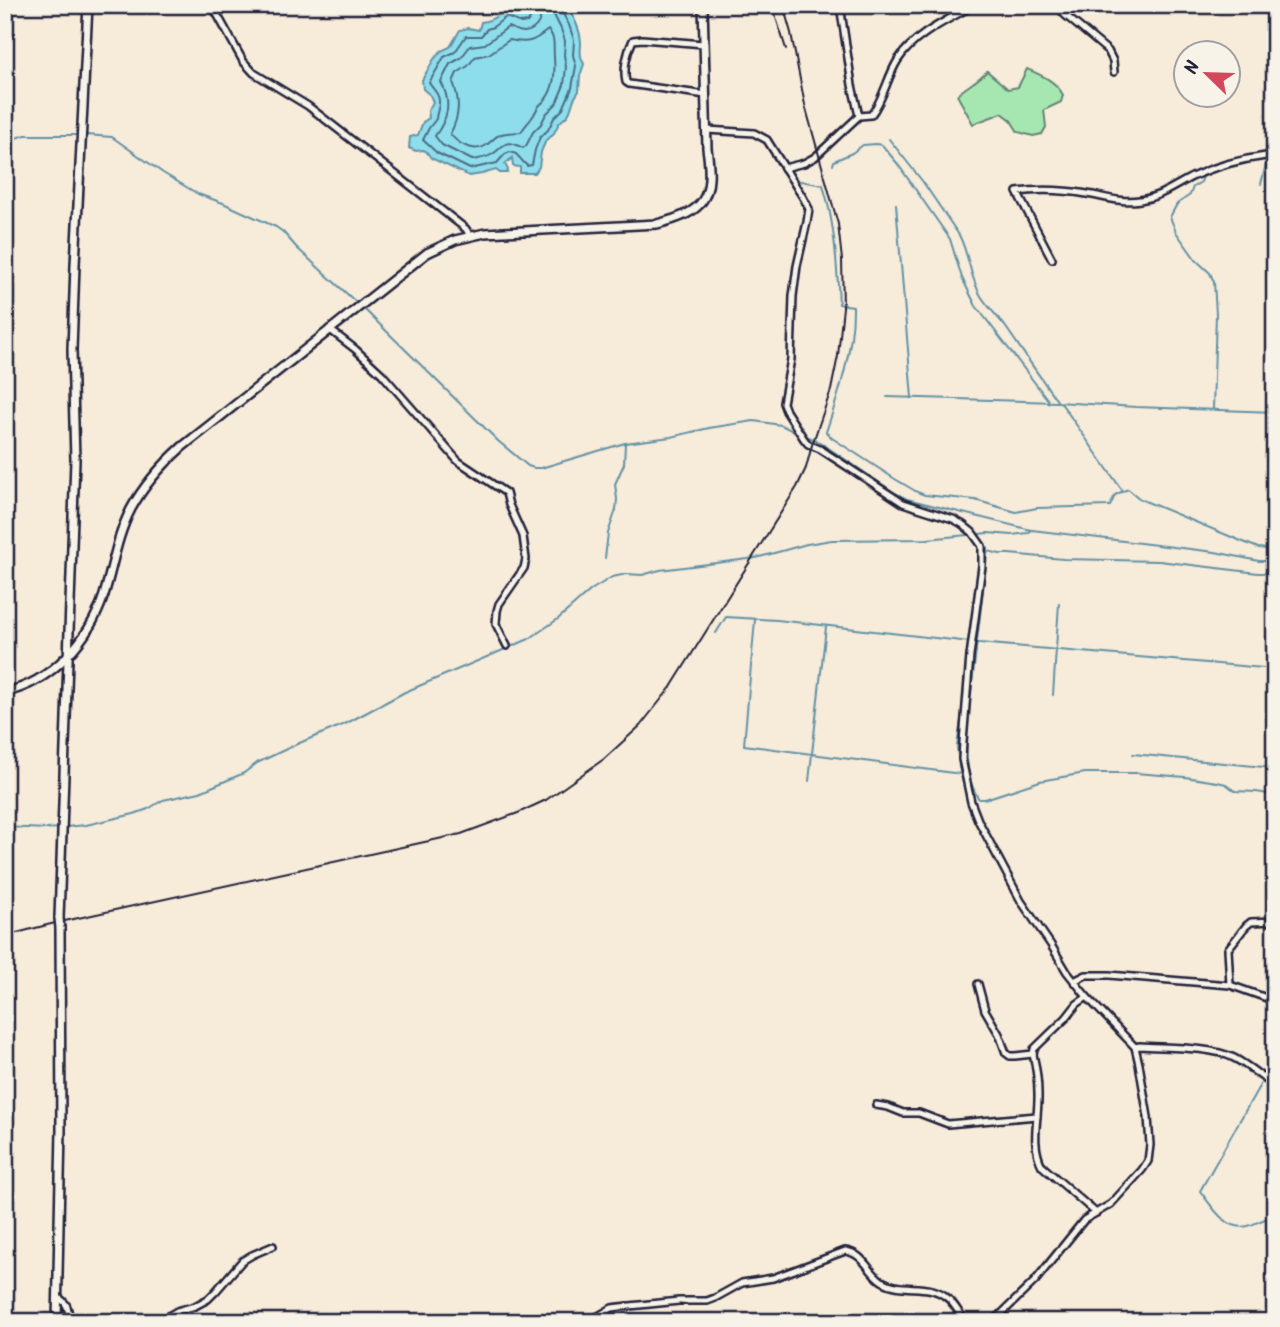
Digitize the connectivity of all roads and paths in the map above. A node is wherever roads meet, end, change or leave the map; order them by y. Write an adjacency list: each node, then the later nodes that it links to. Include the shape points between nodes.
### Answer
1 (88, 5): 18 (main road, via 72,350 75,460)
2 (212, 5): 14 (street, via 254,73 309,106)
3 (703, 5): 7 (main road)
4 (841, 5): 10 (street)
5 (974, 5): 10 (street, via 923,35 904,52 871,115)
6 (1057, 5): 8 (street, via 1108,51)
7 (704, 44): 9 (main road); 9 (street, via 634,40 624,75 629,84)
8 (1114, 72)
9 (706, 95): 11 (main road)
10 (859, 116): 13 (street, via 815,157)
11 (707, 130): 13 (street, via 754,133 766,140); 14 (main road, via 709,187 702,202 682,217 640,226)
12 (1266, 156): 15 (street, via 1208,170 1156,197 1139,200 1054,189 1017,192)
13 (784, 168): 21 (street, via 809,209 797,266 783,403 808,444 903,503 962,524 982,546 962,743 971,802 1011,885)
14 (470, 236): 16 (main road, via 427,253)
15 (1052, 260)
16 (329, 329): 17 (street, via 382,374 458,461 506,494 520,526 526,559 497,611 496,624); 18 (main road, via 157,471 131,508 95,619)
17 (507, 646)
18 (68, 655): 19 (main road, via 50,672); 33 (main road, bridge, via 59,918)
19 (5, 692)
20 (1275, 920): 23 (street, via 1251,922 1228,948)
21 (1074, 981): 23 (street, via 1086,975 1109,975); 24 (street)
22 (978, 984): 27 (street, via 1006,1053)
23 (1230, 985): 25 (street)
24 (1087, 997): 26 (street); 27 (street)
25 (1275, 1001)
26 (1135, 1047): 28 (street, via 1224,1054); 31 (street, via 1148,1117 1148,1161 1111,1204)
27 (1032, 1054): 30 (street)
28 (1275, 1086)
29 (876, 1105): 30 (street, via 919,1113 948,1125)
30 (1037, 1116): 31 (street, via 1036,1148 1042,1166)
31 (1096, 1213): 39 (street, via 1084,1220 1035,1281)
32 (273, 1246): 36 (street, via 242,1261 208,1299)
33 (57, 1297): 34 (main road); 35 (street, via 68,1307)
34 (57, 1322)
35 (70, 1322)
36 (158, 1322)
37 (588, 1322): 38 (street, via 612,1308 707,1301 742,1283 772,1278 845,1251 860,1257 888,1284 939,1292)
38 (965, 1322)
39 (993, 1322)

